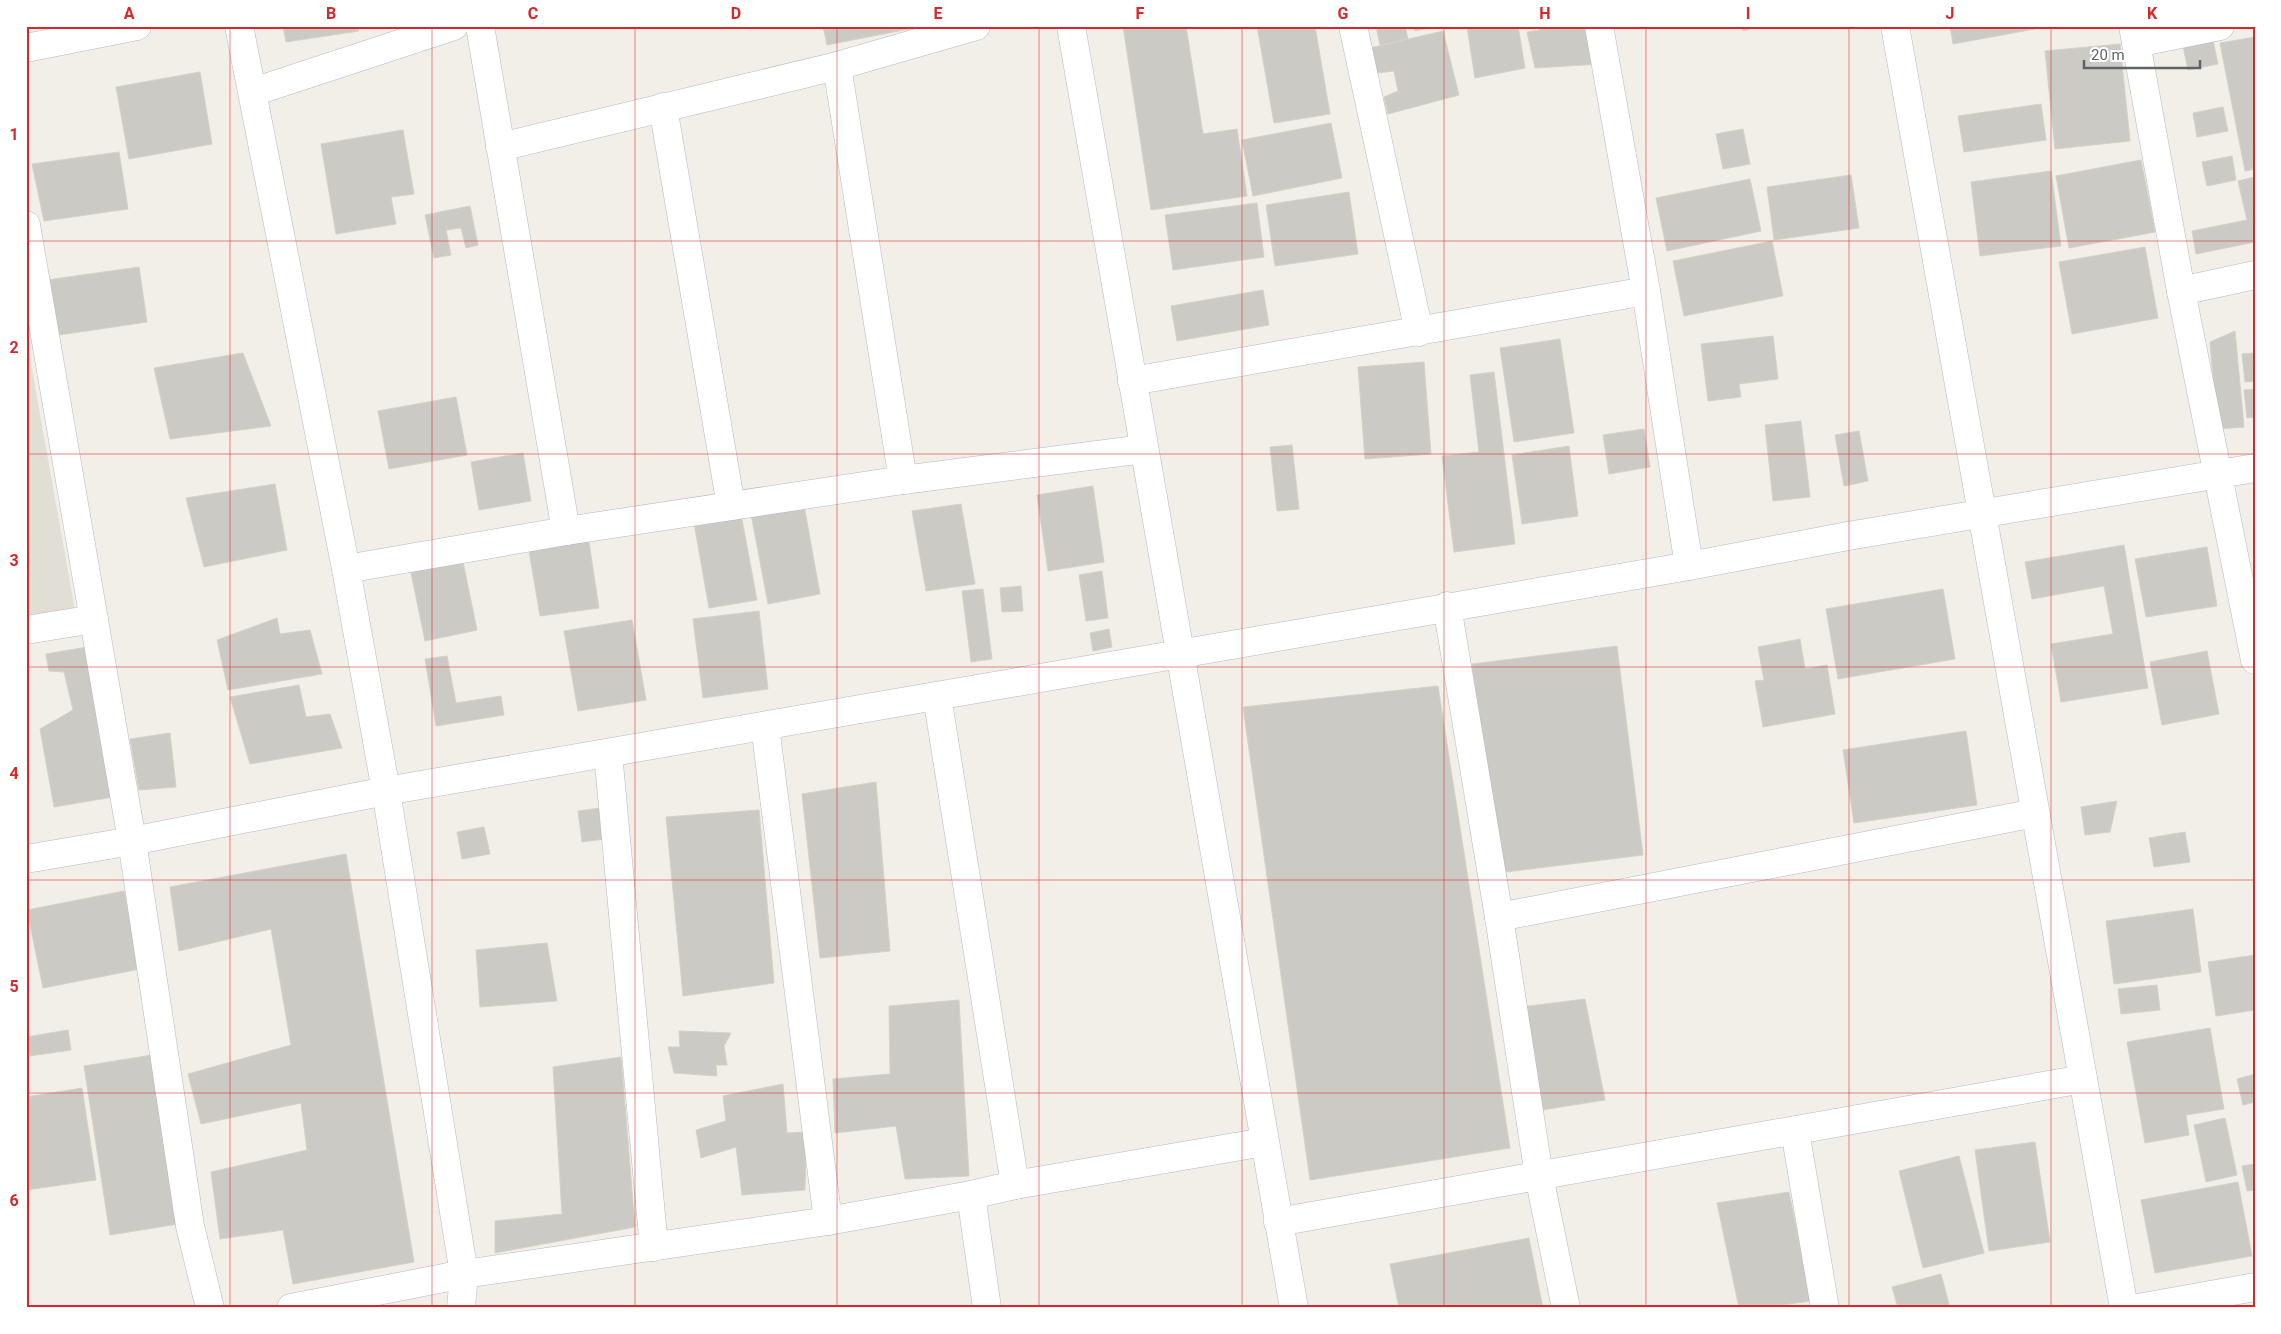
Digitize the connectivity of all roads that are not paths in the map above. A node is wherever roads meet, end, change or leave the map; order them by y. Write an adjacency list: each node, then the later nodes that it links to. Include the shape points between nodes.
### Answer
1 (137, 26): 12 (street)
2 (239, 26): 14 (street)
3 (454, 26): 14 (street)
4 (480, 26): 16 (street)
5 (976, 26): 13 (street)
6 (1071, 26): 23 (street)
7 (1353, 26): 22 (street)
8 (1599, 26): 20 (street)
9 (1895, 26): 29 (street)
10 (2220, 26): 11 (street)
11 (2134, 35): 21 (street)
12 (26, 48)
13 (837, 66): 15 (street); 27 (street)
14 (253, 92): 32 (street)
15 (663, 107): 16 (street); 28 (street)
16 (500, 147): 30 (street)
17 (26, 225): 18 (street)
18 (30, 275): 34 (street)
19 (2255, 275): 21 (street)
20 (1646, 291): 22 (street); 31 (street)
21 (2181, 291): 26 (street)
22 (1418, 332): 23 (street)
23 (1132, 380): 24 (street)
24 (1144, 449): 27 (street); 36 (street)
25 (2255, 468): 26 (street)
26 (2217, 474): 29 (street); 37 (street)
27 (903, 480): 28 (street)
28 (731, 506): 30 (street)
29 (1982, 514): 31 (street); 42 (street)
30 (566, 531): 32 (street)
31 (1689, 566): 33 (street)
32 (346, 569): 41 (street)
33 (1447, 606): 36 (street); 45 (street)
34 (94, 619): 35 (street); 43 (street)
35 (26, 630)
36 (1180, 653): 38 (street); 48 (street)
37 (2255, 660)
38 (937, 696): 39 (street); 50 (street)
39 (765, 726): 40 (street); 52 (street)
40 (608, 753): 41 (street); 54 (street)
41 (386, 791): 43 (street); 55 (street)
42 (2035, 813): 45 (street); 46 (street)
43 (132, 841): 44 (street); 58 (street, via 190,1226)
44 (26, 858)
45 (1499, 917): 49 (street)
46 (2083, 1079): 47 (street); 64 (street)
47 (1795, 1131): 49 (street); 63 (street)
48 (1264, 1142): 50 (street); 53 (street)
49 (1539, 1176): 53 (street); 62 (street)
50 (1015, 1185): 51 (street)
51 (971, 1196): 52 (street); 57 (street)
52 (828, 1221): 54 (street)
53 (1278, 1222): 61 (street)
54 (654, 1247): 55 (street)
55 (464, 1274): 59 (street); 60 (street)
56 (2255, 1288): 65 (street)
57 (982, 1307)
58 (210, 1308)
59 (291, 1308)
60 (461, 1308)
61 (1294, 1308)
62 (1566, 1308)
63 (1824, 1308)
64 (2124, 1308)
65 (2138, 1308)

